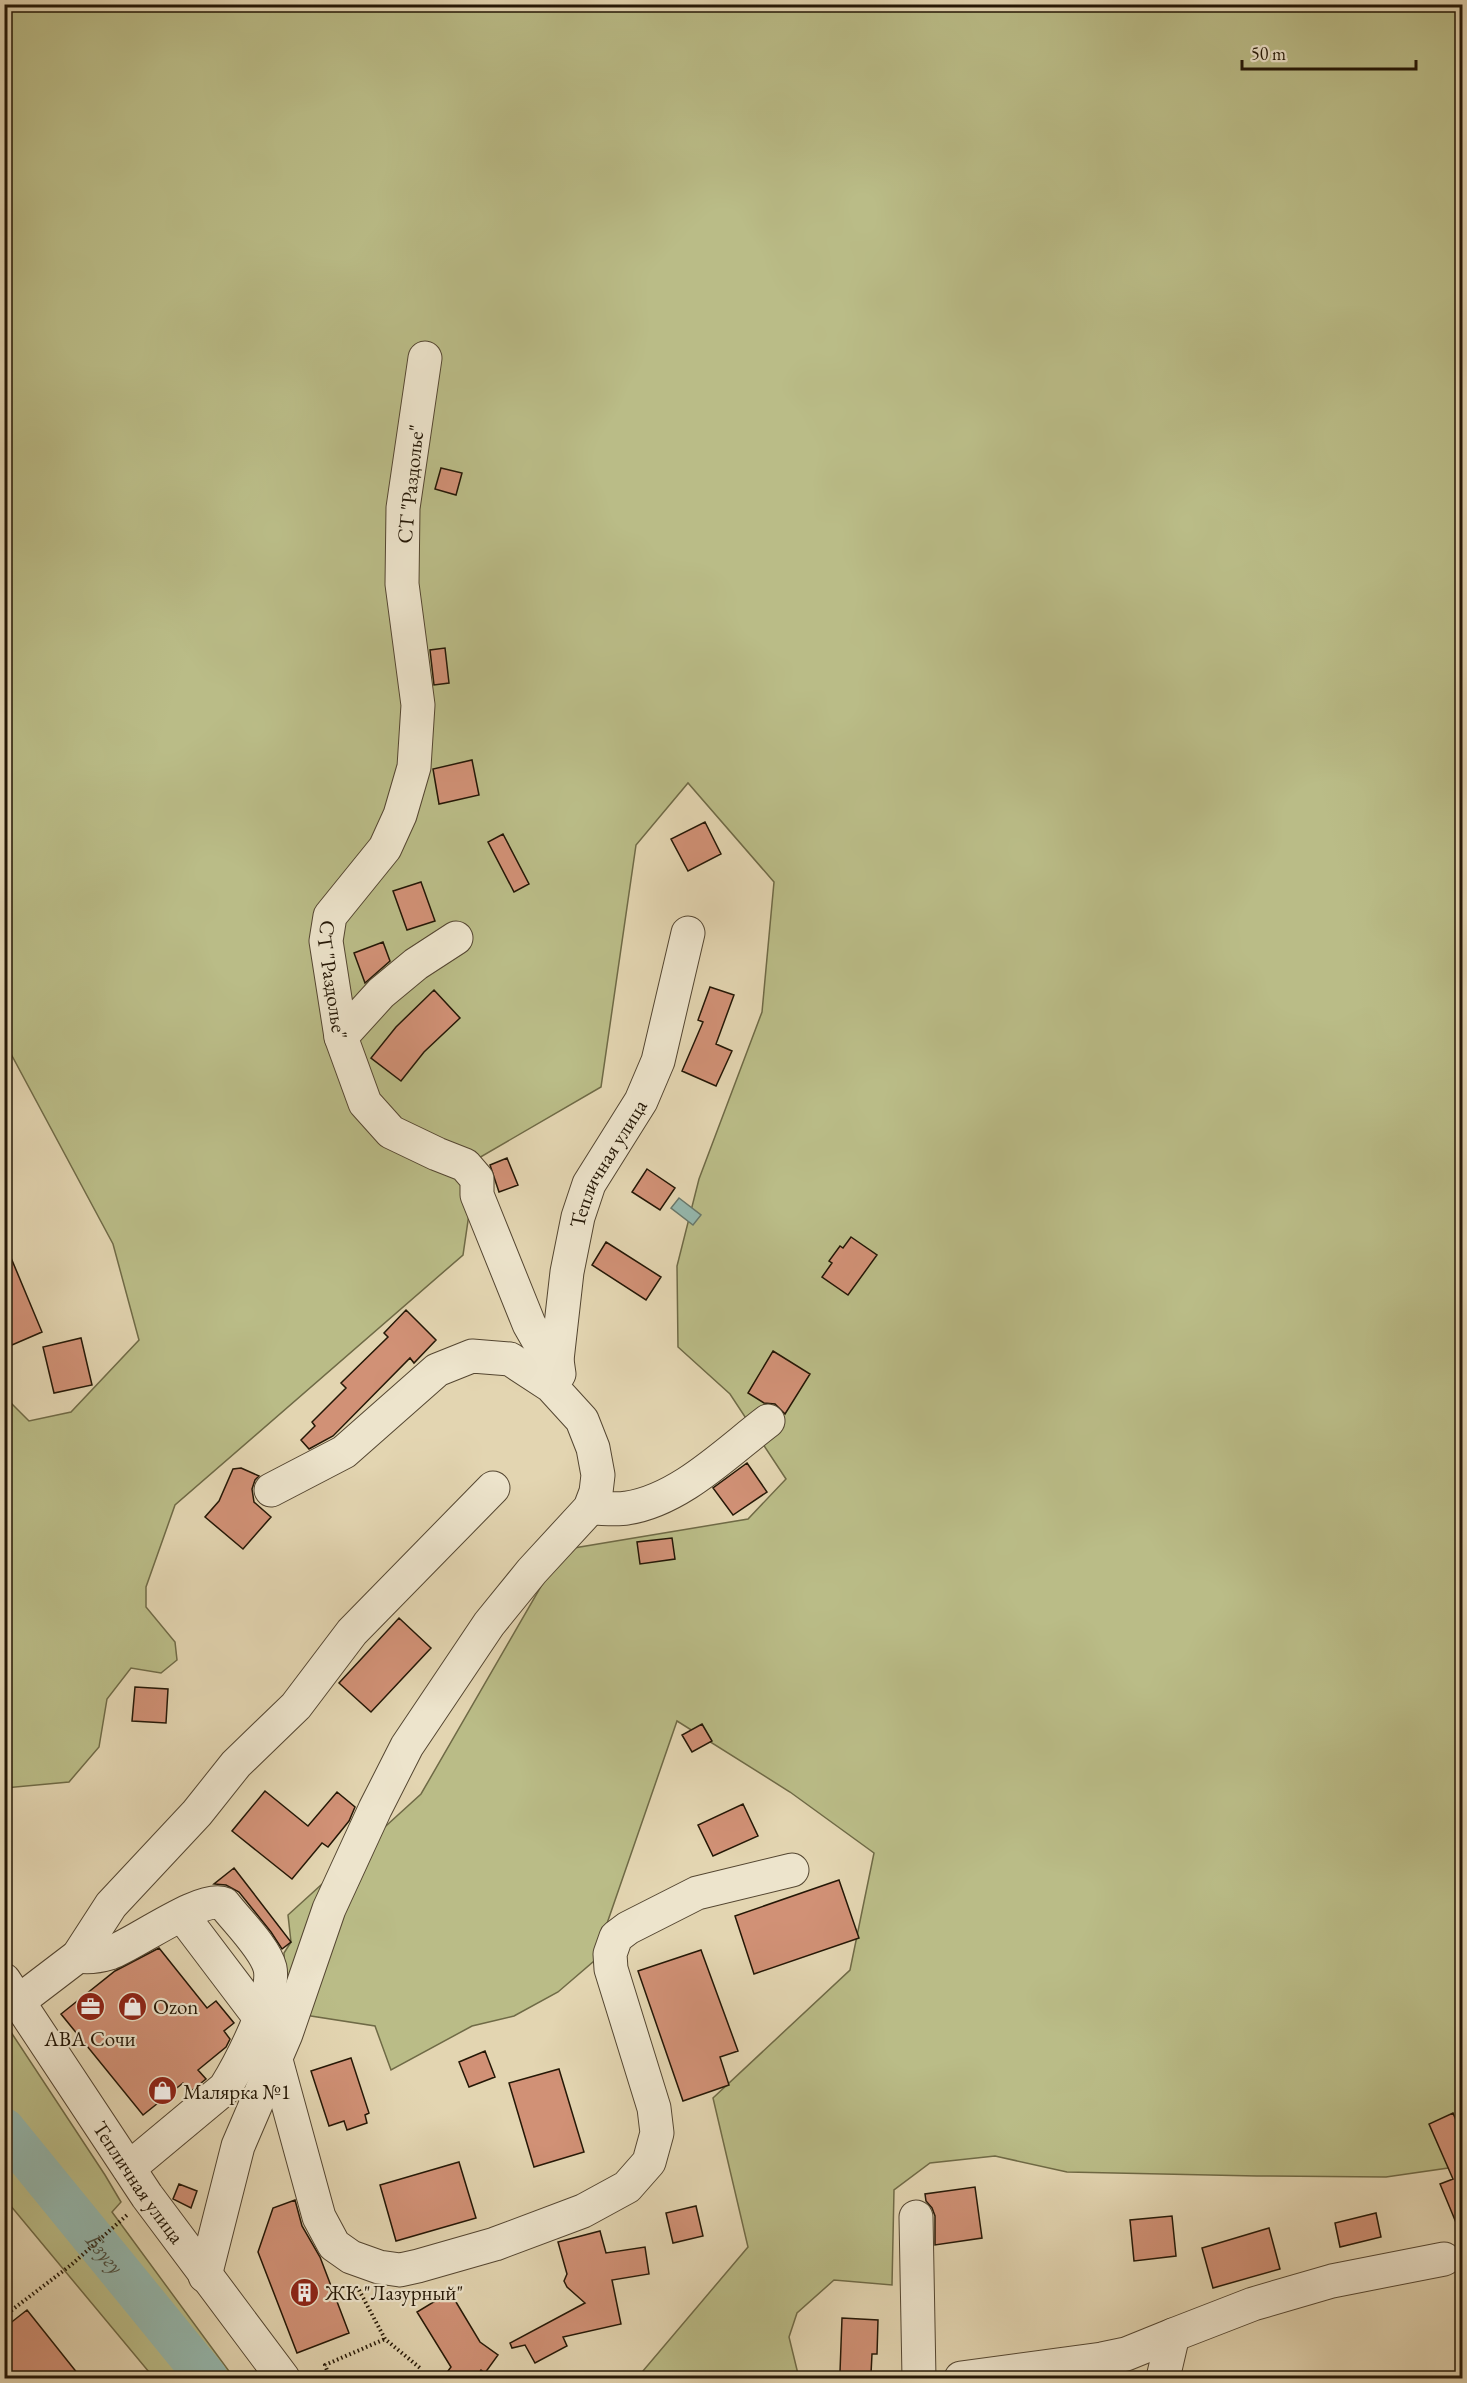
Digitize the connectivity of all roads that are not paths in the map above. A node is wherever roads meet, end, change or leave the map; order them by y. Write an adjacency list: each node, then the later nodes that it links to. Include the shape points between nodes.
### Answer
1 (425, 358): 4 (street, СТ "Раздолье", via 403,508 402,584 418,705 414,767 400,816 385,848 330,916 326,941)
2 (688, 933): 5 (street, Тепличная улица, via 658,1061 641,1101 589,1184 578,1217)
3 (456, 938): 4 (street, via 381,993)
4 (341, 1037): 5 (street, СТ "Раздолье", via 365,1102 391,1132 465,1165 477,1179 477,1195 528,1324 541,1345)
5 (557, 1359): 6 (street, Тепличная улица)
6 (563, 1400): 9 (street, via 551,1386 510,1359 472,1356 437,1370 344,1452); 10 (street, via 582,1420 593,1448 598,1475)
7 (768, 1421): 10 (street, via 665,1497 627,1508)
8 (493, 1488): 12 (street, via 352,1632 296,1706 236,1764 197,1813 111,1905)
9 (272, 1490)
10 (590, 1508): 14 (street, via 489,1624 407,1746 329,1909)
11 (792, 1870): 14 (street, via 697,1893 616,1937 610,1954 611,1970 654,2108 657,2133 649,2162 627,2187 583,2211 517,2236 400,2270 351,2257 334,2245 319,2217)
12 (78, 1956): 13 (street); 15 (street, via 89,1958 111,1952 201,1905 218,1902 224,1904 266,1958 271,1979 260,2018 225,2088)
13 (12, 1990): 15 (street, Тепличная улица)
14 (276, 2060): 18 (street, via 238,2146)
15 (129, 2168): 18 (street, Тепличная улица)
16 (916, 2217): 21 (street)
17 (1444, 2259): 19 (street, via 1332,2281 1253,2304)
18 (206, 2276): 20 (street, Тепличная улица)
19 (1173, 2335): 22 (street, via 1102,2359); 23 (street)
20 (284, 2379)
21 (919, 2379)
22 (961, 2379)
23 (1162, 2379)

